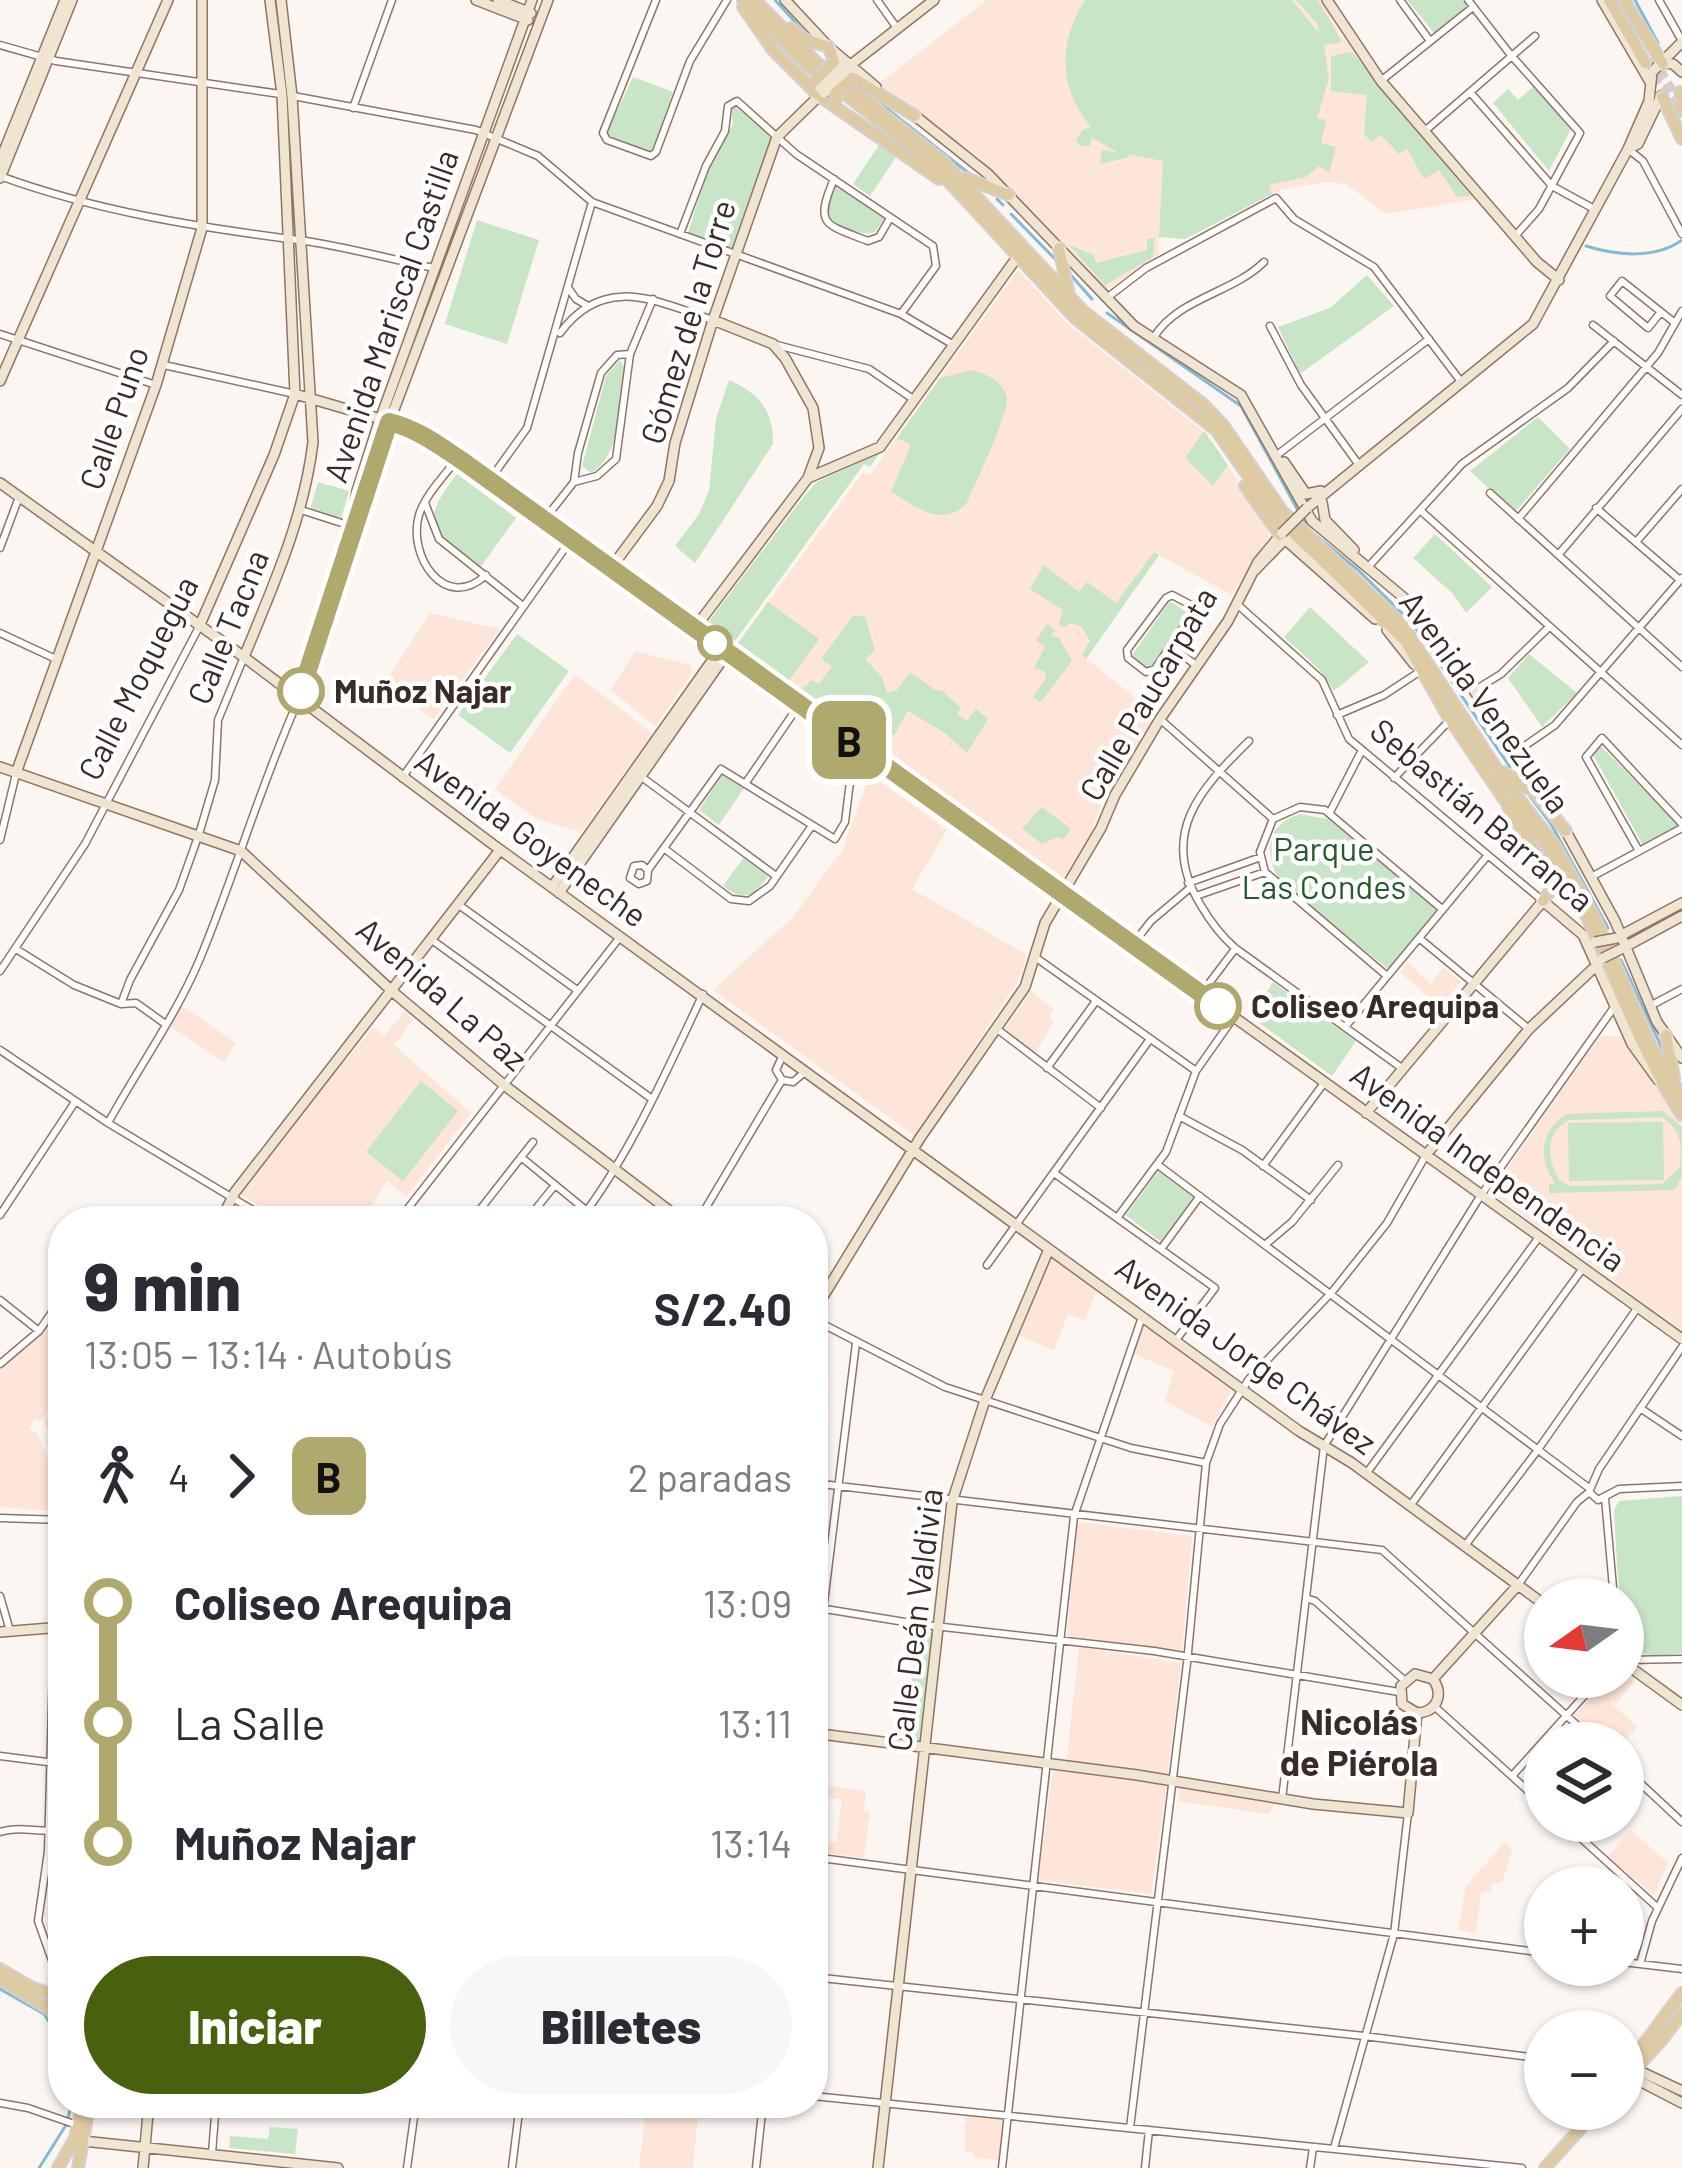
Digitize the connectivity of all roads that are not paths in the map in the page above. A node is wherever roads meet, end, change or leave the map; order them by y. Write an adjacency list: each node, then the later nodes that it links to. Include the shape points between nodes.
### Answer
1 (69, 0): 32 (main road)
2 (168, 0): 37 (main road)
3 (202, 0): 39 (main road, Calle Puno)
4 (270, 0): 43 (main road)
5 (281, 0): 43 (main road)
6 (392, 0): 45 (street)
7 (476, 0): 23 (main road)
8 (498, 0): 23 (main road)
9 (548, 0): 24 (main road, Avenida Mariscal Castilla)
10 (656, 0): 11 (street, via 603,133 651,156 699,42)
11 (727, 0)
12 (741, 0): 41 (main road, via 773,50); 59 (main road, Avenida Venezuela)
13 (759, 0): 30 (main road, via 797,34); 55 (main road, Avenida Venezuela, via 816,62)
14 (877, 0): 25 (street)
15 (934, 0): 25 (main road)
16 (1327, 0): 38 (main road)
17 (1400, 0): 27 (street)
18 (1605, 0): 33 (main road); 40 (main road)
19 (1622, 0): 33 (main road)
20 (1659, 0): 28 (street)
21 (786, 1): 30 (main road)
22 (1471, 3): 27 (street); 31 (street)
23 (528, 10): 24 (main road); 50 (main road, Avenida Mariscal Castilla)
24 (540, 20): 50 (main road, Avenida Mariscal Castilla)
25 (897, 28): 35 (main road)
26 (1535, 36): 31 (street)
27 (1430, 40): 38 (street)
28 (1680, 44): 33 (main road); 34 (main road, via 1675,54)
29 (0, 46): 32 (street)
30 (829, 47): 35 (main road)
31 (1510, 54): 42 (street); 58 (street, via 1580,133)
32 (45, 59): 37 (street); 54 (main road); 56 (main road)
33 (1656, 62): 36 (main road); 40 (main road)
34 (1682, 63)
35 (845, 68): 41 (main road, bridge); 46 (main road); 47 (main road, bridge, via 837,102)
36 (1682, 72)
37 (136, 73): 39 (street); 62 (main road)
38 (1382, 81): 49 (main road)
39 (205, 83): 43 (street); 65 (main road, Calle Puno)
40 (1650, 84): 44 (main road); 53 (main road)
41 (819, 89): 47 (main road); 51 (main road, Gómez de la Torre)
42 (1470, 92): 49 (street); 58 (street)
43 (287, 95): 45 (street); 69 (main road)
44 (1673, 102): 48 (main road); 52 (main road); 53 (main road)
45 (353, 108): 50 (street)
46 (915, 116): 60 (main road)
47 (860, 124): 59 (main road)
48 (1682, 129)
49 (1426, 130): 67 (main road)
50 (489, 135): 61 (street, via 550,163); 74 (main road, Avenida Mariscal Castilla); 88 (main road, Avenida Mariscal Castilla)
51 (777, 137): 57 (street); 66 (street, via 734,100); 71 (main road, Gómez de la Torre)
52 (1682, 139)
53 (1628, 148): 63 (main road); 68 (street)
54 (0, 161)
55 (949, 166): 60 (main road); 77 (main road, Avenida Venezuela)
56 (0, 177): 62 (street)
57 (834, 179): 64 (street); 64 (street, via 822,215 829,226 868,241)
58 (1552, 186): 63 (street); 67 (street)
59 (961, 195): 72 (main road, Avenida Venezuela)
60 (1009, 195): 70 (main road)
61 (592, 202): 66 (street); 76 (street)
62 (78, 203): 65 (street); 91 (main road)
63 (1596, 210): 75 (main road)
64 (890, 218): 83 (street, via 925,238 937,256)
65 (202, 227): 69 (street); 98 (main road, Calle Puno)
66 (680, 234): 71 (street)
67 (1517, 234): 75 (main road)
68 (1682, 234)
69 (295, 240): 74 (street); 103 (main road); 105 (main road, Calle Tacna)
70 (1059, 248): 77 (main road); 78 (main road)
71 (735, 254): 83 (street); 84 (main road, Gómez de la Torre)
72 (1018, 256): 96 (main road); 110 (main road, Avenida Venezuela, via 1076,318)
73 (1264, 262): 90 (street, via 1174,315)
74 (434, 268): 88 (main road, Avenida Mariscal Castilla)
75 (1559, 280): 101 (main road, via 1526,332)
76 (569, 288): 80 (street); 94 (street)
77 (1070, 298): 161 (main road, Avenida Venezuela, via 1223,425 1282,512 1402,624)
78 (1107, 298): 90 (main road); 92 (street, via 1146,268 1279,199 1294,219 1372,266)
79 (653, 299): 80 (street, via 620,296); 84 (street); 97 (street)
80 (588, 306): 94 (street)
81 (1682, 310): 85 (street)
82 (1661, 312): 82 (street, via 1622,281 1610,296 1648,328); 85 (street)
83 (901, 314): 96 (street)
84 (713, 320): 95 (main road); 138 (main road, Gómez de la Torre, via 669,481)
85 (1675, 323): 99 (street)
86 (1593, 325): 93 (street)
87 (1270, 326): 108 (street)
88 (418, 329): 109 (main road, Avenida Mariscal Castilla)
89 (0, 334): 91 (street)
90 (1153, 339): 111 (main road, via 1240,395)
91 (18, 340): 100 (main road); 102 (street)
92 (1429, 340): 101 (street); 108 (street)
93 (1614, 341): 99 (street); 127 (street, via 1568,388 1462,464)
94 (554, 344): 116 (street, via 527,428)
95 (773, 344): 106 (street, via 869,369); 114 (main road, via 817,421)
96 (952, 344): 106 (main road)
97 (629, 354): 117 (street, via 601,373); 117 (street, via 616,459)
98 (163, 365): 102 (main road, Calle Puno); 103 (street)
99 (1646, 366): 104 (street); 128 (street)
100 (0, 382)
101 (1462, 383): 113 (main road)
102 (156, 386): 135 (main road, Calle Puno)
103 (295, 394): 105 (main road, Avenida Independencia); 145 (main road, Calle Moquegua)
104 (1682, 395)
105 (310, 398): 109 (main road, Avenida Independencia); 125 (main road, Calle Tacna, via 313,442)
106 (913, 399): 114 (main road, via 880,447)
107 (1682, 409): 124 (street)
108 (1325, 419): 111 (street); 113 (street)
109 (385, 421): 112 (main road, Avenida Independencia); 130 (main road, Avenida Mariscal Castilla); 130 (main road, Avenida Mariscal Castilla)
110 (1206, 422): 131 (main road); 157 (main road, Avenida Venezuela, via 1283,525 1406,642)
111 (1277, 455): 115 (main road, via 1309,495); 137 (main road, via 1312,521)
112 (458, 458): 116 (main road, Avenida Independencia); 123 (street)
113 (1359, 465): 115 (main road); 122 (main road)
114 (808, 478): 146 (main road)
115 (1341, 478): 126 (main road)
116 (489, 481): 129 (main road, Avenida Independencia)
117 (574, 482): 129 (street)
118 (0, 483): 121 (main road, Avenida Goyeneche)
119 (1682, 489): 133 (street)
120 (1490, 493): 128 (street)
121 (19, 497): 134 (street); 135 (main road, Avenida Goyeneche)
122 (1322, 502): 126 (main road); 137 (main road, via 1323,517)
123 (425, 503): 139 (street, via 439,539); 139 (street, via 417,534 432,574 461,590)
124 (1596, 508): 133 (street); 136 (street)
125 (301, 510): 130 (street); 150 (main road, Calle Tacna)
126 (1309, 510): 131 (main road, Calle Paucarpata, bridge)
127 (1421, 512): 137 (street); 143 (street)
128 (1518, 519): 136 (street)
129 (544, 520): 132 (main road, Avenida Independencia)
130 (350, 526): 158 (main road)
131 (1283, 536): 141 (main road, Calle Paucarpata); 155 (main road, Avenida Venezuela, via 1384,627)
132 (571, 540): 138 (main road, Avenida Independencia); 142 (street)
133 (1636, 542): 140 (street)
134 (0, 548)
135 (96, 554): 145 (main road, Avenida Goyeneche); 151 (main road, Calle Puno)
136 (1559, 554): 144 (street)
137 (1364, 563): 156 (main road, via 1422,613)
138 (611, 568): 146 (main road, Avenida Independencia)
139 (486, 575): 142 (street)
140 (1681, 579): 144 (street)
141 (1235, 603): 152 (main road, Calle Paucarpata); 160 (street, Sebastián Barranca, via 1313,670)
142 (524, 607): 173 (street)
143 (1550, 626): 154 (street); 156 (street)
144 (1639, 626): 153 (street); 154 (street)
145 (199, 627): 150 (main road, Avenida Goyeneche); 177 (street, Calle Moquegua)
146 (694, 628): 149 (main road, Avenida Independencia)
147 (0, 633): 151 (street)
148 (1170, 646): 148 (street, via 1192,614 1174,595 1126,653 1151,672); 152 (street)
149 (724, 651): 159 (main road, Avenida Independencia); 172 (main road)
150 (244, 657): 158 (main road, Avenida Goyeneche); 184 (street, Calle Tacna, via 218,720 215,780)
151 (58, 660): 171 (main road, Calle Puno)
152 (1197, 665): 162 (main road, Calle Paucarpata)
153 (1682, 667)
154 (1602, 671): 164 (street); 167 (street, via 1555,725)
155 (1419, 672): 157 (main road, Avenida Venezuela); 160 (street)
156 (1474, 690): 167 (main road)
157 (1434, 693): 161 (main road, Avenida Venezuela)
158 (298, 701): 173 (main road, Avenida Goyeneche); 188 (street)
159 (800, 705): 166 (main road, Avenida Independencia); 175 (street)
160 (1337, 715): 165 (street, Sebastián Barranca)
161 (1456, 717): 169 (main road, Avenida Venezuela); 174 (street); 176 (main road, Avenida Venezuela)
162 (1160, 719): 170 (street); 198 (main road, Calle Paucarpata)
163 (1249, 741): 170 (street)
164 (1682, 745)
165 (1362, 751): 174 (street, Sebastián Barranca); 179 (street)
166 (866, 752): 181 (street, via 851,774 835,839); 198 (main road, Avenida Independencia)
167 (1516, 752): 183 (main road)
168 (0, 767): 171 (main road)
169 (1497, 768): 183 (main road, via 1535,792); 245 (main road, Avenida Venezuela, via 1575,880)
170 (1219, 770): 180 (street); 196 (street, via 1188,820 1183,852)
171 (16, 773): 177 (main road); 185 (street, Calle Puno)
172 (638, 775): 178 (street); 197 (main road)
173 (402, 778): 187 (main road, Avenida Goyeneche)
174 (1394, 778): 190 (street, Sebastián Barranca)
175 (745, 784): 178 (street, via 718,770); 181 (street)
176 (1504, 799): 199 (main road, via 1552,880); 244 (main road, Avenida Venezuela, via 1537,832 1567,882)
177 (105, 803): 184 (main road); 211 (street, Calle Moquegua)
178 (691, 812): 186 (street); 194 (street)
179 (1330, 812): 180 (street, via 1300,806); 202 (street)
180 (1273, 819): 191 (street)
181 (812, 826): 194 (street)
182 (1682, 826): 189 (street); 189 (street, via 1602,738 1586,757)
183 (1565, 831): 195 (main road)
184 (200, 834): 188 (main road); 223 (street, Calle Tacna)
185 (0, 840)
186 (665, 849): 192 (street); 194 (street, via 741,902 761,896)
187 (500, 850): 197 (main road, Avenida Goyeneche); 201 (main road)
188 (242, 851): 219 (main road, Avenida La Paz); 227 (street)
189 (1639, 851): 195 (street)
190 (1488, 855): 199 (street, Sebastián Barranca); 202 (street)
191 (1261, 857): 193 (street); 196 (street)
192 (648, 870)
193 (1264, 872): 196 (street); 215 (street)
194 (776, 876)
195 (1593, 876): 208 (main road)
196 (1191, 889): 209 (street); 210 (street)
197 (556, 890): 205 (main road, Avenida Goyeneche)
198 (1064, 895): 209 (main road, Avenida Independencia); 212 (main road, Calle Paucarpata)
199 (1543, 901): 204 (main road, Sebastián Barranca); 216 (main road)
200 (1682, 903): 208 (main road)
201 (459, 905): 207 (main road); 218 (street)
202 (1442, 909): 206 (street)
203 (1682, 916): 208 (main road)
204 (1582, 935): 208 (main road, bridge); 213 (main road, Sebastián Barranca)
205 (620, 937): 218 (street); 220 (main road, Avenida Goyeneche)
206 (1419, 938): 215 (street); 216 (street)
207 (432, 940): 219 (main road); 228 (street)
208 (1621, 942): 213 (main road, bridge); 225 (main road)
209 (1133, 944): 221 (main road, Avenida Independencia)
210 (1235, 948): 221 (street); 229 (street)
211 (16, 949): 214 (street, Calle Moquegua); 223 (street)
212 (1035, 957): 222 (street); 230 (main road, Calle Paucarpata)
213 (1600, 962): 224 (main road, Avenida Venezuela); 231 (main road)
214 (0, 971)
215 (1387, 976): 229 (street)
216 (1474, 984): 231 (street); 238 (main road)
217 (1682, 989): 225 (street)
218 (577, 990): 228 (street)
219 (393, 992): 243 (main road, Avenida La Paz); 265 (main road)
220 (703, 994): 235 (main road, Avenida Goyeneche); 246 (street)
221 (1201, 994): 226 (main road, Avenida Independencia)
222 (1096, 1001): 233 (street); 237 (street)
223 (122, 1004): 227 (street)
224 (1615, 1006): 244 (main road, Avenida Venezuela); 263 (street)
225 (1650, 1006): 232 (main road)
226 (1234, 1018): 239 (street); 242 (main road, Avenida Independencia)
227 (164, 1023): 252 (street)
228 (550, 1027): 243 (street); 246 (street)
229 (1345, 1028): 238 (street)
230 (997, 1029): 237 (street); 254 (main road, Calle Paucarpata)
231 (1529, 1029): 255 (main road)
232 (1666, 1034): 236 (main road); 245 (main road)
233 (1150, 1040): 239 (street); 248 (street)
234 (0, 1050): 247 (street)
235 (783, 1055): 240 (main road, Avenida Goyeneche); 241 (street, via 776,1070)
236 (1682, 1058)
237 (1047, 1068): 248 (street)
238 (1403, 1070): 249 (main road)
239 (1196, 1071): 251 (street)
240 (805, 1072): 241 (street); 254 (main road, Avenida Goyeneche)
241 (782, 1080): 275 (street)
242 (1324, 1083): 249 (main road, Avenida Independencia); 259 (street)
243 (505, 1084): 260 (main road, Avenida La Paz); 269 (street)
244 (1661, 1084): 250 (main road, Avenida Venezuela)
245 (1679, 1092)
246 (652, 1099): 260 (street)
247 (75, 1102): 252 (street); 276 (street)
248 (1101, 1108): 261 (street)
249 (1366, 1113): 255 (main road, Avenida Independencia)
250 (1682, 1114)
251 (1179, 1116): 257 (street); 259 (street)
252 (107, 1123): 265 (street)
253 (532, 1142): 256 (street)
254 (915, 1150): 278 (main road, Avenida Jorge Chávez); 285 (main road, Calle Paucarpata)
255 (1426, 1155): 263 (main road, Avenida Independencia); 286 (street, via 1387,1223)
256 (521, 1156): 262 (street); 270 (street)
257 (1158, 1165): 264 (street); 277 (street)
258 (1337, 1165): 266 (street)
259 (1263, 1166): 266 (street)
260 (615, 1170): 273 (street); 274 (main road, Avenida La Paz)
261 (1054, 1173): 277 (street); 278 (street)
262 (555, 1185): 271 (street); 272 (street)
263 (1481, 1195): 279 (main road, Avenida Independencia); 293 (street)
264 (1200, 1196): 280 (street); 282 (street)
265 (234, 1198): 267 (main road); 268 (street)
266 (1311, 1200): 280 (street)
267 (233, 1206)
268 (247, 1206)
269 (410, 1206)
270 (483, 1206)
271 (538, 1206)
272 (581, 1206)
273 (590, 1206)
274 (663, 1206)
275 (707, 1206)
276 (0, 1215)
277 (1117, 1218): 282 (street)
278 (1017, 1224): 281 (main road, Avenida Jorge Chávez); 283 (street)
279 (1539, 1237): 284 (main road, Avenida Independencia); 298 (street)
280 (1266, 1244): 286 (street)
281 (1049, 1249): 289 (main road, Avenida Jorge Chávez); 300 (main road, Calle Deán Valdivia)
282 (1161, 1250): 294 (street, via 1215,1288)
283 (987, 1265)
284 (1583, 1268): 288 (main road, Avenida Independencia); 302 (street)
285 (828, 1292)
286 (1332, 1292): 293 (street); 299 (street)
287 (0, 1300): 292 (street)
288 (1638, 1307): 296 (main road, Avenida Independencia); 306 (street)
289 (1142, 1316): 294 (main road, Avenida Jorge Chávez); 303 (street)
290 (48, 1318): 292 (street)
291 (828, 1325): 295 (street)
292 (39, 1331): 297 (street)
293 (1394, 1339): 298 (street); 305 (street)
294 (1176, 1340): 299 (main road, Avenida Jorge Chávez)
295 (856, 1343): 300 (street); 310 (street)
296 (1682, 1343): 301 (street)
297 (0, 1364)
298 (1441, 1376): 302 (street); 308 (street)
299 (1243, 1387): 305 (main road, Avenida Jorge Chávez); 307 (street)
300 (985, 1400): 303 (street); 314 (main road, Calle Deán Valdivia)
301 (1640, 1408): 304 (street); 312 (street)
302 (1484, 1409): 306 (street); 315 (street)
303 (1100, 1436): 307 (street); 316 (street)
304 (1682, 1436)
305 (1324, 1446): 308 (main road, Avenida Jorge Chávez); 320 (street)
306 (1537, 1451): 312 (street); 321 (street)
307 (1206, 1463): 319 (street)
308 (1366, 1474): 315 (main road, Avenida Jorge Chávez)
309 (828, 1485): 310 (street)
310 (840, 1486): 314 (street); 322 (street)
311 (1682, 1486): 313 (street)
312 (1591, 1487): 313 (street); 313 (street, via 1594,1498); 324 (street)
313 (1606, 1489): 323 (street)
314 (952, 1502): 316 (street); 330 (main road, Calle Deán Valdivia)
315 (1410, 1506): 321 (main road, Avenida Jorge Chávez)
316 (1074, 1516): 319 (street); 333 (street)
317 (0, 1518): 318 (street)
318 (48, 1520)
319 (1200, 1528): 320 (street); 334 (street)
320 (1312, 1541): 327 (street); 332 (street, via 1382,1550)
321 (1464, 1546): 324 (main road, Avenida Jorge Chávez)
322 (828, 1572)
323 (1613, 1578)
324 (1518, 1586): 325 (main road, Avenida Jorge Chávez); 332 (main road)
325 (1524, 1590)
326 (0, 1596): 331 (street)
327 (1306, 1598): 337 (street); 340 (street)
328 (828, 1609): 330 (street)
329 (48, 1627): 331 (main road)
330 (940, 1627): 333 (street); 349 (main road, Calle Deán Valdivia)
331 (5, 1631)
332 (1475, 1632): 339 (main road); 346 (street)
333 (1062, 1640): 334 (street); 352 (street)
334 (1187, 1656): 337 (street); 354 (street)
335 (1682, 1659): 336 (street)
336 (1644, 1663)
337 (1297, 1674): 341 (street); 357 (street)
338 (1644, 1677): 343 (main road)
339 (1433, 1679): 340 (main road, via 1421,1673); 344 (main road)
340 (1404, 1680): 341 (main road)
341 (1399, 1692): 345 (main road)
342 (1583, 1698): 346 (street)
343 (1682, 1705)
344 (1434, 1706): 345 (main road); 353 (street)
345 (1417, 1713): 358 (main road)
346 (1568, 1716): 347 (street); 353 (street)
347 (1574, 1722)
348 (828, 1735): 349 (main road)
349 (926, 1749): 352 (main road); 367 (main road, Calle Deán Valdivia)
350 (0, 1756): 351 (street)
351 (48, 1762)
352 (1047, 1763): 354 (main road); 368 (street)
353 (1512, 1776): 355 (street)
354 (1173, 1781): 357 (main road); 369 (street)
355 (1524, 1787)
356 (1644, 1787): 359 (street)
357 (1282, 1799): 358 (main road)
358 (1408, 1814): 371 (street)
359 (1682, 1822)
360 (0, 1832): 361 (street)
361 (48, 1833): 364 (street)
362 (1585, 1842): 370 (street)
363 (40, 1844): 364 (street)
364 (48, 1852): 373 (street, via 38,1921)
365 (1682, 1858): 370 (street)
366 (828, 1859): 367 (street)
367 (913, 1870): 368 (street); 380 (main road, Calle Deán Valdivia)
368 (1035, 1885): 369 (street); 384 (street)
369 (1158, 1901): 371 (street); 386 (street)
370 (1658, 1908): 372 (street)
371 (1394, 1934): 374 (street); 388 (street)
372 (1644, 1943)
373 (48, 1945)
374 (1524, 1950)
375 (1644, 1964): 376 (street)
376 (1682, 1969)
377 (0, 1970): 382 (main road)
378 (828, 1978): 380 (street)
379 (0, 1979): 382 (main road)
380 (900, 1985): 384 (street); 397 (main road, Calle Deán Valdivia)
381 (1682, 1993): 389 (main road)
382 (36, 1994): 383 (main road); 385 (main road)
383 (48, 1995)
384 (1021, 1997): 386 (street); 399 (street)
385 (48, 2007)
386 (1143, 2012): 388 (street); 410 (street)
387 (1682, 2013): 390 (main road)
388 (1364, 2036): 391 (street); 416 (street)
389 (1644, 2047)
390 (1644, 2053)
391 (1524, 2057)
392 (1644, 2078): 394 (main road)
393 (1644, 2082): 398 (main road)
394 (1682, 2091)
395 (828, 2097): 397 (street)
396 (0, 2103): 400 (street)
397 (884, 2103): 399 (street); 426 (main road, Calle Deán Valdivia)
398 (1682, 2103)
399 (1008, 2115): 410 (street); 427 (street)
400 (48, 2116)
401 (54, 2118): 409 (street)
402 (76, 2118): 409 (main road)
403 (85, 2118): 413 (main road)
404 (147, 2118): 415 (main road)
405 (215, 2118): 417 (street)
406 (414, 2118): 423 (street)
407 (518, 2118): 424 (street)
408 (762, 2118): 425 (street)
409 (72, 2123): 419 (main road)
410 (1130, 2128): 411 (street)
411 (1149, 2130): 414 (street); 428 (street)
412 (1575, 2130): 431 (main road)
413 (83, 2141): 415 (main road); 420 (main road)
414 (1313, 2146): 416 (street); 429 (street)
415 (144, 2148): 417 (main road); 421 (main road)
416 (1334, 2148): 430 (street)
417 (212, 2156): 418 (main road)
418 (266, 2164): 422 (main road)
419 (58, 2168)
420 (78, 2168)
421 (142, 2168)
422 (338, 2168)
423 (407, 2168)
424 (512, 2168)
425 (756, 2168)
426 (878, 2168)
427 (1002, 2168)
428 (1145, 2168)
429 (1310, 2168)
430 (1522, 2168)
431 (1540, 2168)

